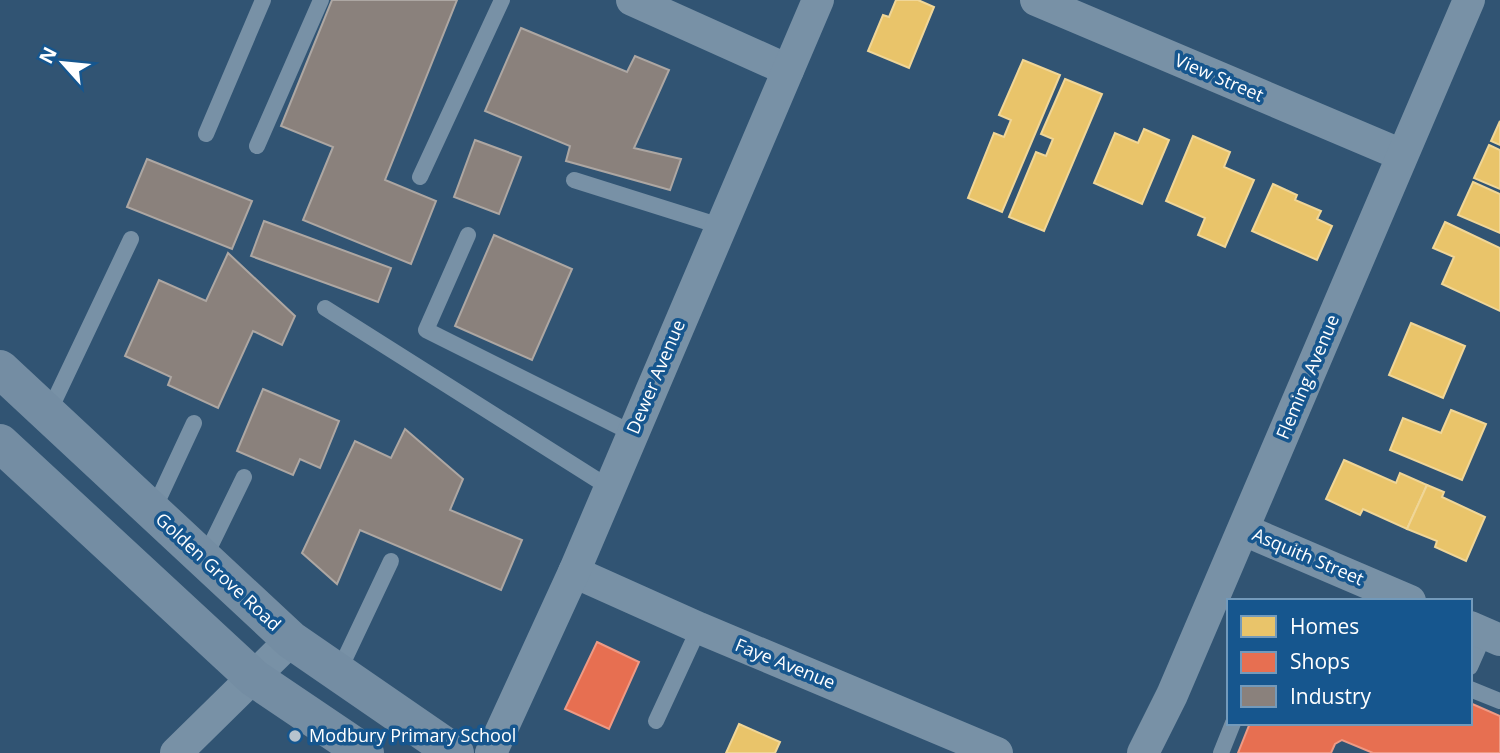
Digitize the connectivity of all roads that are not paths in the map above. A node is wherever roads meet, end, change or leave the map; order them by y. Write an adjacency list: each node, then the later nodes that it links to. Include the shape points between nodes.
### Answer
1 (263, 0): 9 (lane)
2 (321, 0): 10 (lane)
3 (502, 0): 12 (lane)
4 (632, 0): 8 (street)
5 (818, 0): 8 (street, Dewer Avenue)
6 (1035, 0): 11 (street, View Street)
7 (1469, 0): 11 (street, Fleming Avenue)
8 (788, 70): 14 (street, Dewer Avenue)
9 (206, 134)
10 (257, 146)
11 (1402, 156): 26 (street, Fleming Avenue)
12 (420, 177)
13 (574, 180): 14 (lane)
14 (720, 226): 21 (street, Dewer Avenue)
15 (468, 235): 21 (lane, via 426,330)
16 (131, 239): 19 (lane)
17 (325, 308): 24 (lane)
18 (0, 369): 19 (main road, Golden Grove Road)
19 (48, 414): 25 (main road, Golden Grove Road)
20 (194, 423): 25 (lane)
21 (632, 433): 24 (street, Dewer Avenue)
22 (0, 443): 36 (main road)
23 (244, 477): 27 (lane)
24 (610, 488): 29 (street, Dewer Avenue)
25 (153, 511): 27 (main road, Golden Grove Road)
26 (1244, 530): 30 (street, Asquith Street); 46 (street, Fleming Avenue)
27 (204, 559): 33 (main road, Golden Grove Road)
28 (391, 561): 35 (lane)
29 (574, 572): 31 (street, Faye Avenue); 44 (street, Dewer Avenue)
30 (1405, 599)
31 (699, 628): 39 (lane); 45 (street, Faye Avenue)
32 (1485, 633): 34 (lane)
33 (291, 639): 35 (main road, Golden Grove Road); 36 (street)
34 (1472, 662)
35 (338, 673): 43 (main road, Golden Grove Road)
36 (254, 678): 41 (street); 42 (main road)
37 (1472, 690): 38 (lane)
38 (1500, 701)
39 (656, 721)
40 (1232, 725): 47 (lane)
41 (176, 753)
42 (365, 753)
43 (455, 753)
44 (491, 753)
45 (997, 753)
46 (1143, 753)
47 (1221, 753)

